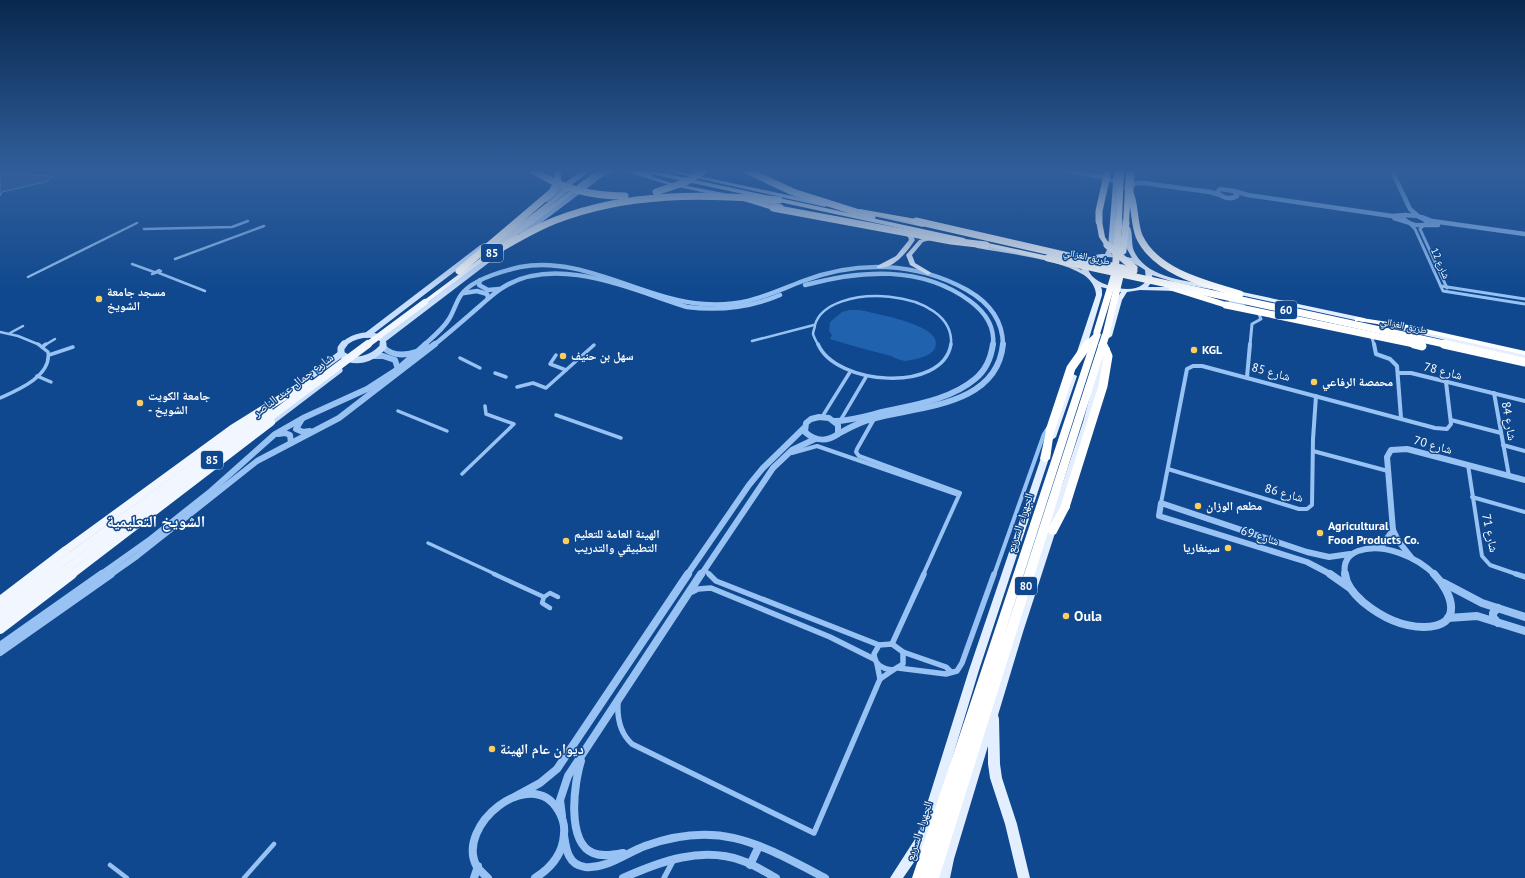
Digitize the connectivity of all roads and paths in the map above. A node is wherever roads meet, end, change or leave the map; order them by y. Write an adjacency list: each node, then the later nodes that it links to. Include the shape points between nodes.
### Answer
1 (528, 212): 45 (highway, bridge)
2 (529, 212): 77 (main road)
3 (538, 212): 45 (highway, شارع جمال عبد الناصر / 85, bridge)
4 (547, 212): 38 (highway, شارع جمال عبد الناصر / 85, bridge)
5 (552, 212): 82 (main road)
6 (580, 212): 38 (highway, bridge, via 555,221)
7 (794, 212): 37 (highway, bridge, via 951,241)
8 (821, 212): 27 (main road, طريق الغزالي)
9 (827, 212): 27 (highway, bridge)
10 (834, 212): 37 (highway, طريق الغزالي / 60, bridge)
11 (836, 212): 27 (highway, طريق الغزالي / 60, bridge)
12 (846, 212): 27 (highway, bridge)
13 (859, 212): 40 (main road, طريق الغزالي, via 1068,256)
14 (866, 212): 47 (highway, bridge)
15 (1099, 212): 96 (highway, bridge, via 1099,229 1111,250 1158,282 1185,293 1217,303)
16 (1114, 212): 39 (main road, via 1111,247)
17 (1118, 212): 81 (highway, الجهراء السريع / 80, bridge, via 1116,262)
18 (1127, 212): 81 (highway, الجهراء السريع / 80, bridge, via 1116,298)
19 (1129, 212): 42 (main road, الجهراء السريع, via 1130,250)
20 (1135, 212): 65 (highway, bridge, via 1140,238 1154,255 1194,279)
21 (1357, 212): 29 (street)
22 (1361, 212): 25 (street)
23 (1408, 212): 25 (street)
24 (1414, 212): 26 (street)
25 (1406, 215): 26 (street); 29 (street, via 1403,219)
26 (1420, 217): 31 (street, via 1427,221); 35 (street)
27 (870, 220): 33 (main road, طريق الغزالي); 47 (highway, طريق الغزالي / 60, bridge)
28 (248, 221): 34 (street, via 232,227)
29 (1408, 222): 31 (street); 54 (street, شارع 12, via 1415,229)
30 (137, 223): 51 (street)
31 (1424, 225): 35 (street, via 1434,224); 55 (street, شارع 12, via 1420,229)
32 (264, 226): 41 (street)
33 (896, 228): 36 (main road, طريق الغزالي); 44 (main road, via 912,240 903,254)
34 (144, 229)
35 (1525, 236)
36 (942, 238): 48 (main road, via 923,239 917,242 909,255 912,264); 49 (main road, طريق الغزالي, via 1052,262)
37 (986, 245): 95 (highway, طريق الغزالي / 60, bridge)
38 (494, 252): 108 (highway, شارع جمال عبد الناصر / 85, bridge)
39 (1106, 256): 40 (main road, طريق الغزالي); 42 (main road, طريق الغزالي)
40 (1092, 258): 49 (main road, via 1084,268)
41 (174, 259)
42 (1137, 262): 47 (main road)
43 (132, 264): 59 (street, via 154,272 160,271 159,273)
44 (879, 267): 46 (street); 48 (street, via 909,268)
45 (459, 271): 108 (highway, شارع جمال عبد الناصر / 85)
46 (852, 271): 50 (street); 62 (street, via 916,276)
47 (1144, 272): 57 (main road, via 1151,276 1150,281); 65 (highway, طريق الغزالي / 60, bridge); 71 (main road, طريق الغزالي)
48 (928, 273): 58 (street)
49 (1086, 274): 53 (main road, طريق الغزالي)
50 (826, 276): 52 (street, via 753,301 712,305 691,303 560,265 521,267); 56 (street, via 756,305 720,310 687,307 568,272 536,274 515,280)
51 (28, 277)
52 (480, 280): 56 (street, via 479,285 484,289); 63 (street)
53 (1094, 281): 60 (main road, طريق الغزالي, via 1106,287); 119 (main road, الجهراء السريع, via 1099,295)
54 (1441, 286): 55 (street); 61 (street, شارع 12, via 1443,291)
55 (1446, 287): 61 (street, شارع 12); 66 (street)
56 (501, 288): 64 (street)
57 (1141, 289): 60 (main road, طريق الغزالي); 68 (main road, طريق الغزالي, via 1178,288)
58 (967, 290): 62 (street); 83 (street, via 986,303 998,317)
59 (205, 291)
60 (1125, 291): 154 (main road, via 1116,310 1087,422)
61 (1449, 292): 69 (street)
62 (958, 293): 80 (street, via 977,306 987,318 992,327)
63 (461, 294): 64 (street, via 477,291 486,294); 87 (street, via 446,323)
64 (488, 298): 126 (street, via 414,362 339,418)
65 (1251, 298): 91 (highway, طريق الغزالي / 60)
66 (1518, 298): 67 (street); 69 (street)
67 (1525, 299)
68 (1230, 301): 74 (main road, طريق الغزالي); 106 (street, via 1258,312 1260,319 1252,324)
69 (1519, 303): 70 (street)
70 (1525, 304)
71 (1358, 319): 91 (main road, طريق الغزالي); 91 (highway, via 1408,327)
72 (814, 325): 79 (street); 100 (street, via 813,335 818,349 830,361); 105 (street, via 825,311 839,302 858,297 879,296 900,298 919,304 936,314 947,326 952,339 949,353 932,370 912,377)
73 (23, 326): 76 (street)
74 (1366, 330): 96 (main road, طريق الغزالي); 102 (street, via 1371,334 1376,354 1395,362)
75 (0, 332): 76 (street)
76 (10, 334): 85 (street)
77 (367, 334): 82 (main road, via 377,336); 89 (main road, via 346,342 341,348)
78 (55, 339): 85 (street)
79 (752, 342)
80 (993, 342): 83 (street); 124 (street, via 989,362 974,380 949,394 848,421)
81 (1099, 342): 138 (highway, bridge, via 1082,350 1074,363 1050,431); 154 (highway, bridge, via 1108,356 1103,386 1065,507); 214 (highway, الجهراء السريع / 80); 215 (highway, الجهراء السريع / 80)
82 (383, 343): 87 (street, via 389,351 403,355); 92 (main road)
83 (1004, 344): 122 (street, via 1002,357 995,372 963,396 945,403)
84 (594, 345): 99 (street)
85 (42, 346): 88 (street)
86 (73, 347): 88 (street)
87 (420, 351): 98 (street)
88 (48, 354): 103 (street, via 47,364)
89 (341, 354): 94 (main road); 170 (main road)
90 (556, 355): 99 (street, via 550,364)
91 (1525, 355)
92 (372, 356): 94 (main road); 98 (street, via 395,360)
93 (460, 358): 97 (street)
94 (354, 360): 178 (main road)
95 (1525, 362)
96 (1525, 366)
97 (480, 368)
98 (398, 369): 120 (street, via 367,389)
99 (566, 370): 110 (street, via 546,388 533,383)
100 (850, 372): 105 (street); 118 (street)
101 (496, 373): 104 (street)
102 (1399, 373): 109 (street, شارع 78, via 1411,373); 121 (street)
103 (37, 376): 107 (street); 113 (street)
104 (506, 377)
105 (866, 377): 124 (street)
106 (1247, 377): 112 (street, شارع 85); 141 (street, شارع 85, via 1202,366 1187,369)
107 (51, 382)
108 (312, 382): 170 (highway, bridge, via 232,429); 171 (highway, شارع جمال عبد الناصر / 85, bridge); 175 (highway, شارع جمال عبد الناصر / 85, bridge); 179 (highway, bridge, via 255,436)
109 (1446, 382): 111 (street, شارع 78); 123 (street)
110 (517, 387)
111 (1494, 393): 114 (street, شارع 78); 128 (street, شارع 84)
112 (1316, 396): 121 (street, شارع 85); 135 (street, شارع 86)
113 (0, 398)
114 (1525, 401)
115 (484, 406): 143 (street, via 486,414 514,424)
116 (398, 411): 127 (street)
117 (556, 414): 131 (street)
118 (822, 417): 124 (street); 125 (street, via 812,419)
119 (1060, 417): 138 (main road, الجهراء السريع); 188 (street, via 1044,434 962,663 957,671)
120 (303, 418): 126 (street, via 296,429 299,431); 129 (street)
121 (1401, 418): 123 (street, شارع 85, via 1435,428 1447,428)
122 (874, 419): 130 (street, via 851,425); 148 (street, via 857,450 859,456)
123 (1451, 420): 128 (street)
124 (837, 421): 130 (street)
125 (804, 428): 132 (street); 140 (street)
126 (320, 429): 133 (street)
127 (447, 431)
128 (1501, 433): 134 (street, شارع 84)
129 (275, 434): 133 (street, via 290,435); 182 (street, via 211,491 148,541)
130 (838, 434): 132 (street, via 828,440)
131 (621, 438)
132 (815, 440): 137 (street, via 803,443)
133 (291, 442): 184 (street, via 257,461 137,556)
134 (1503, 445): 136 (street); 144 (street, شارع 84)
135 (1313, 451): 141 (street, شارع 86, via 1312,504 1307,509); 142 (street)
136 (1525, 451)
137 (786, 455): 140 (street); 148 (street, via 816,446)
138 (1045, 459): 213 (main road, الجهراء السريع, via 974,670 922,838)
139 (1468, 465): 142 (street, شارع 70, via 1400,448 1388,453); 144 (street, شارع 70); 149 (street, شارع 71)
140 (767, 469): 145 (street); 147 (street)
141 (1168, 469): 150 (street, شارع 85)
142 (1388, 471): 153 (street, شارع 70)
143 (462, 474)
144 (1509, 476): 146 (street, شارع 70)
145 (754, 479): 147 (street); 190 (street)
146 (1525, 480)
147 (762, 482): 161 (street)
148 (960, 494): 181 (street)
149 (1472, 497): 151 (street); 162 (street, شارع 71, via 1482,556 1490,566)
150 (1161, 503): 152 (street, شارع 85); 157 (street, شارع 69)
151 (1525, 512)
152 (1159, 516): 160 (street, شارع 69)
153 (1393, 530): 156 (street); 159 (street, شارع 70)
154 (1052, 531): 192 (main road)
155 (428, 543): 168 (street)
156 (1380, 548): 158 (street, شارع 69, via 1363,548); 159 (street)
157 (1307, 552): 158 (street, شارع 69, via 1329,557); 160 (street, via 1311,558)
158 (1350, 554): 165 (street, via 1343,564 1343,572)
159 (1413, 559): 163 (street)
160 (1307, 562): 165 (street, شارع 69, via 1336,577)
161 (705, 570): 164 (street, via 716,581); 166 (street)
162 (1525, 577)
163 (1442, 582): 173 (street, via 1476,601); 176 (street, via 1452,602 1452,611)
164 (730, 586): 167 (street); 183 (street)
165 (1350, 588): 176 (street, شارع 69, via 1368,606 1386,617 1407,625 1431,626)
166 (690, 593): 167 (street, via 706,588); 191 (street)
167 (724, 594): 186 (street, via 830,637)
168 (544, 597): 169 (street, via 550,593); 172 (street, via 542,603)
169 (558, 597)
170 (0, 601)
171 (0, 608)
172 (550, 608)
173 (1498, 608): 174 (street); 177 (street, via 1493,613)
174 (1525, 617)
175 (0, 618)
176 (1448, 618): 177 (street, via 1477,616)
177 (1498, 623): 180 (street)
178 (0, 624)
179 (0, 628)
180 (1525, 631)
181 (892, 644): 183 (street); 185 (street)
182 (0, 646)
183 (879, 646): 186 (street, via 874,654)
184 (0, 652)
185 (902, 652): 187 (street, via 903,664); 188 (street)
186 (875, 661): 187 (street, via 881,668); 189 (street)
187 (896, 669): 188 (street, via 943,674); 189 (street)
188 (951, 672)
189 (880, 679): 191 (street, via 814,833 632,744 619,725)
190 (608, 692): 191 (street); 194 (street, via 557,769 540,783)
191 (620, 700): 193 (street)
192 (993, 712): 216 (main road); 217 (main road, via 996,778 1011,824)
193 (584, 754): 195 (street, via 562,789); 199 (street, via 576,775 574,798 576,832 583,846 591,852 609,856)
194 (516, 796): 195 (street, via 531,794 544,797 555,804); 203 (street, via 497,806 479,829 475,842)
195 (562, 816): 196 (street)
196 (564, 836): 199 (street, via 567,856 574,863 586,867 600,865); 208 (street, via 552,864)
197 (274, 844): 205 (street)
198 (759, 846): 199 (street, via 724,835 703,834 666,840); 202 (street); 212 (street)
199 (644, 847)
200 (674, 858): 202 (street, via 701,854 741,860); 209 (street); 210 (street)
201 (110, 865): 204 (street)
202 (750, 865): 211 (street)
203 (478, 866): 206 (street); 207 (street)
204 (127, 878)
205 (244, 878)
206 (474, 878)
207 (488, 878)
208 (535, 878)
209 (623, 878)
210 (664, 878)
211 (776, 878)
212 (826, 878)
213 (896, 878)
214 (919, 878)
215 (932, 878)
216 (944, 878)
217 (1024, 878)

